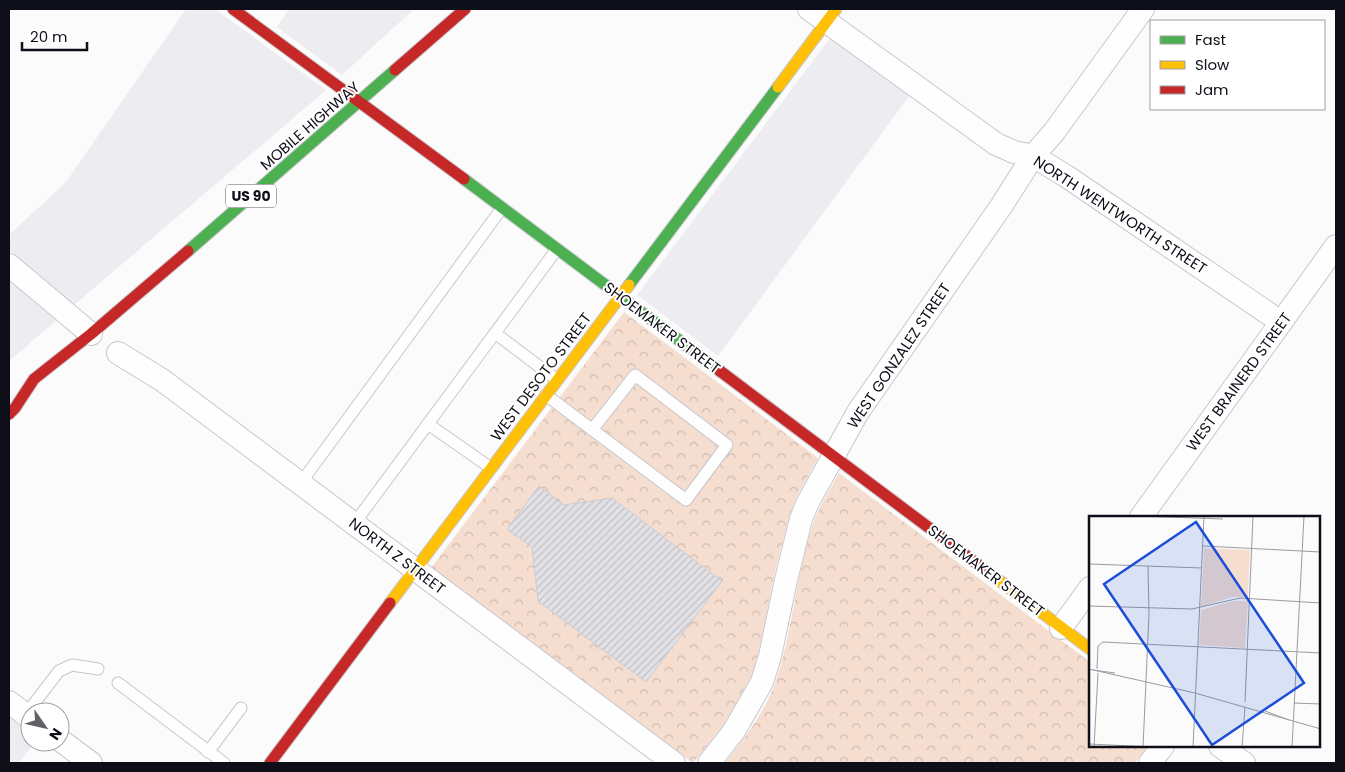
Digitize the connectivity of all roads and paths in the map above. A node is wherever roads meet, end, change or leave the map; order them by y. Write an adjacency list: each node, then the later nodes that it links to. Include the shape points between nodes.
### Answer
1 (233, 9): 5 (street, SHOEMAKER STREET)
2 (465, 9): 5 (street, MOBILE HIGHWAY / US 90)
3 (1143, 9): 6 (street, WEST GONZALEZ STREET)
4 (824, 13): 6 (street, NORTH WENTWORTH STREET, via 996,144); 11 (street, WEST DESOTO STREET)
5 (361, 102): 7 (street, SHOEMAKER STREET); 14 (street, MOBILE HIGHWAY / US 90)
6 (1033, 156): 12 (street, NORTH WENTWORTH STREET); 23 (street, WEST GONZALEZ STREET, via 858,412)
7 (502, 208): 9 (street, SHOEMAKER STREET); 25 (lane)
8 (1336, 246): 12 (street, WEST BRAINERD STREET)
9 (558, 249): 11 (street, SHOEMAKER STREET); 13 (lane)
10 (9, 265): 14 (street)
11 (620, 296): 17 (street, WEST DESOTO STREET); 23 (street, SHOEMAKER STREET)
12 (1282, 322): 26 (street, WEST BRAINERD STREET)
13 (495, 333): 17 (lane); 21 (lane)
14 (90, 334): 16 (street, MOBILE HIGHWAY / US 90)
15 (118, 353): 25 (street, NORTH Z STREET, via 162,380)
16 (34, 379): 18 (street, MOBILE HIGHWAY / US 90); 20 (street, MOBILE HIGHWAY / US 90)
17 (557, 380): 19 (street, WEST DESOTO STREET)
18 (17, 385)
19 (546, 395): 22 (lane); 24 (street, WEST DESOTO STREET)
20 (9, 414)
21 (428, 424): 24 (lane); 27 (lane)
22 (592, 430): 22 (lane, via 686,500 727,445 635,375)
23 (834, 456): 30 (street, SHOEMAKER STREET); 44 (street, WEST GONZALEZ STREET, via 801,519 762,682 734,730)
24 (491, 468): 28 (street, WEST DESOTO STREET)
25 (300, 484): 27 (street, NORTH Z STREET)
26 (1142, 516)
27 (354, 524): 28 (street, NORTH Z STREET)
28 (415, 569): 42 (street, WEST DESOTO STREET); 43 (street, NORTH Z STREET)
29 (1089, 589): 30 (street)
30 (1062, 628): 31 (street, SHOEMAKER STREET)
31 (1089, 648)
32 (98, 668): 34 (lane, via 72,665 58,671)
33 (118, 683): 39 (lane)
34 (30, 702)
35 (242, 708): 39 (lane)
36 (70, 747): 40 (street)
37 (1162, 747): 45 (street)
38 (1221, 747): 46 (street)
39 (208, 752): 41 (lane)
40 (91, 763)
41 (224, 763)
42 (270, 763)
43 (674, 763)
44 (709, 763)
45 (1150, 763)
46 (1244, 763)

